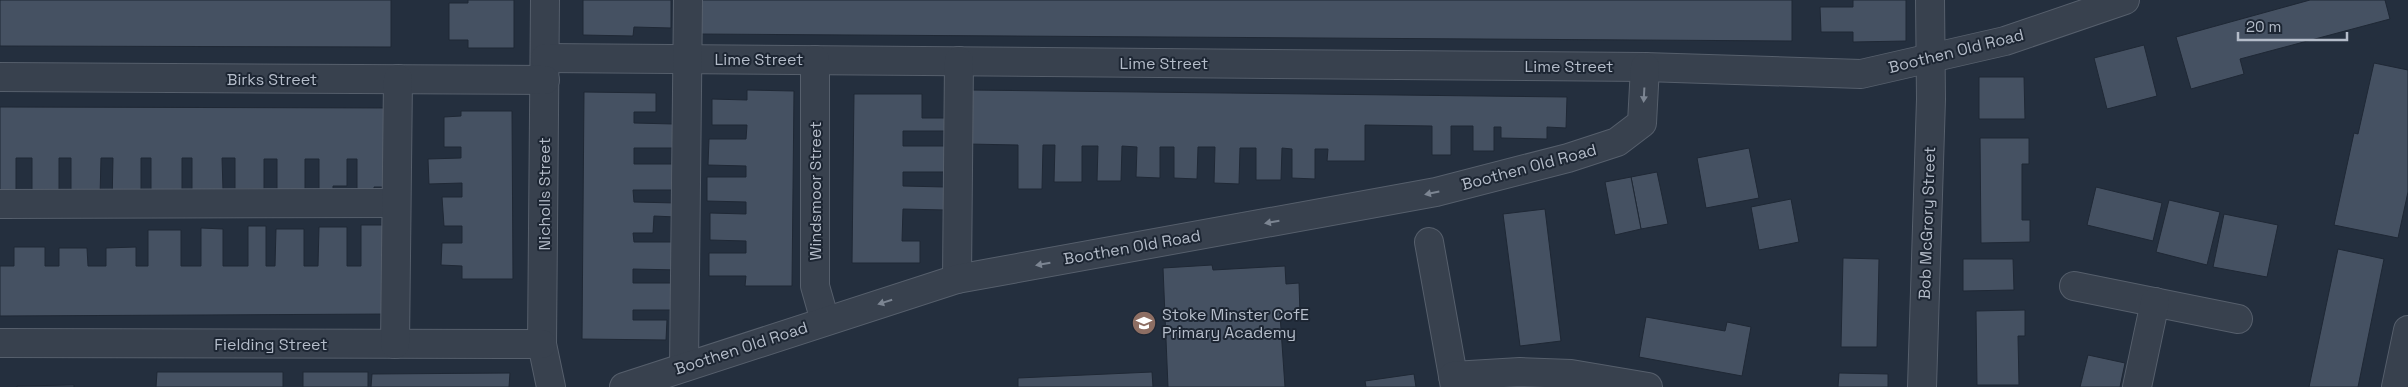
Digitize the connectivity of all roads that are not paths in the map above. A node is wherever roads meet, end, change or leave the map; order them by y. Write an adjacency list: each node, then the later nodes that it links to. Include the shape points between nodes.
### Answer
1 (546, 0): 10 (street, Nicholls Street)
2 (688, 0): 5 (street)
3 (1930, 0): 6 (street, Bob McGrory Street)
4 (2125, 0): 6 (street, Boothen Old Road, via 2005,41)
5 (687, 59): 7 (street, Lime Street); 10 (street, Lime Street); 26 (street)
6 (1930, 59): 11 (street, Boothen Old Road, via 1861,74); 31 (street, Bob McGrory Street)
7 (816, 60): 8 (street, Lime Street); 21 (street, Windsmoor Street, via 816,286)
8 (959, 61): 9 (street, Lime Street); 17 (street)
9 (1645, 67): 11 (street, Lime Street); 17 (street, Boothen Old Road, one-way to 17, via 1642,123 1617,142 1568,158 1436,192)
10 (545, 69): 13 (street, Birks Street); 25 (street, Nicholls Street)
11 (1782, 70)
12 (0, 77): 13 (street, Birks Street)
13 (398, 79): 14 (street)
14 (395, 203): 15 (street); 24 (street)
15 (0, 204)
16 (1429, 242): 27 (street)
17 (957, 280): 21 (street, Boothen Old Road, one-way to 21)
18 (2074, 286): 19 (street)
19 (2155, 302): 20 (street); 32 (street)
20 (2238, 319)
21 (825, 320): 26 (street, Boothen Old Road)
22 (2408, 330): 33 (street)
23 (0, 343): 24 (street, Fielding Street)
24 (395, 344): 25 (street, Fielding Street)
25 (542, 344): 28 (street, Nicholls Street)
26 (684, 366): 29 (street, Boothen Old Road)
27 (1454, 381): 30 (street, via 1520,372 1571,374)
28 (551, 387)
29 (624, 387)
30 (1648, 387)
31 (1922, 387)
32 (2137, 387)
33 (2396, 387)

